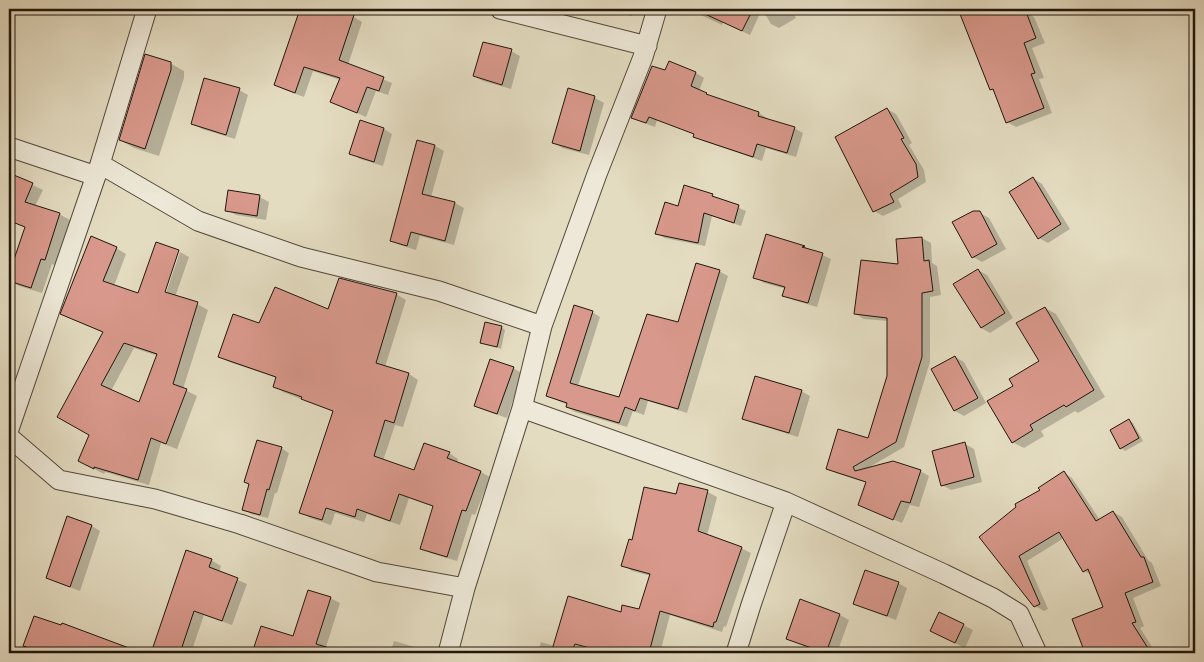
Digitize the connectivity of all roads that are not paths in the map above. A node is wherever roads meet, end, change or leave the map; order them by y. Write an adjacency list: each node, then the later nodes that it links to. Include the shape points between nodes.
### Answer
1 (147, 9): 6 (street)
2 (500, 9): 4 (street)
3 (657, 9): 4 (street)
4 (647, 46): 7 (street)
5 (9, 147): 6 (street)
6 (98, 170): 7 (street, via 198,221 300,257 439,290); 9 (street)
7 (542, 326): 8 (street)
8 (522, 408): 11 (street); 12 (street)
9 (9, 429)
10 (9, 437): 12 (street, via 60,480 155,499 240,524 376,572)
11 (786, 502): 14 (street); 15 (street, via 993,598 1019,614)
12 (465, 588): 13 (street)
13 (448, 653)
14 (736, 653)
15 (1037, 653)

